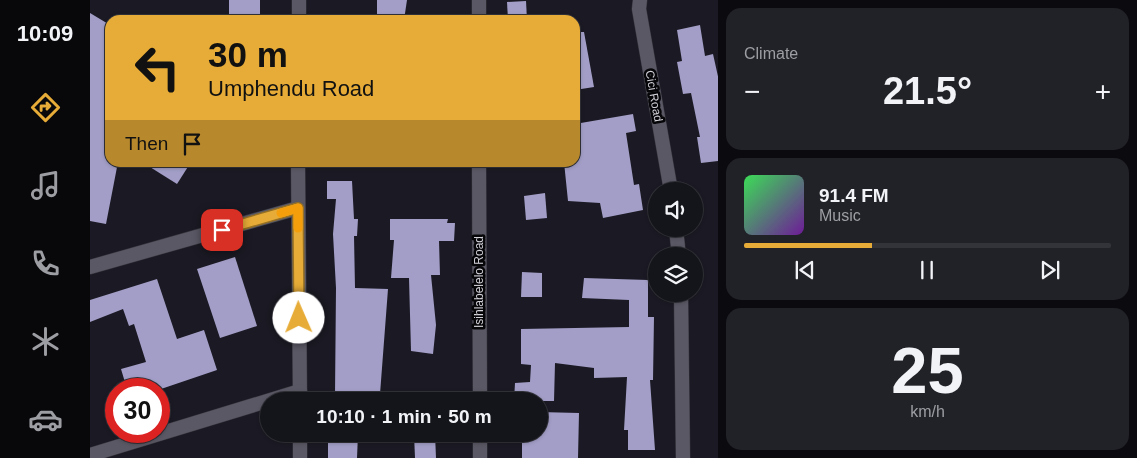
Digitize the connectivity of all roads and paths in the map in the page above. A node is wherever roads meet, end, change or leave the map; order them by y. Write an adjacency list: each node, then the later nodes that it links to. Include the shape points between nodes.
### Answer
1 (299, 0): 4 (street)
2 (479, 0): 5 (street)
3 (640, 0): 8 (street, Cici Road)
4 (299, 15)
5 (479, 15)
6 (298, 167): 9 (street)
7 (479, 167): 13 (street, Isihlabelelo Road)
8 (669, 182)
9 (298, 208): 10 (street); 12 (street)
10 (90, 267)
11 (681, 302): 20 (street)
12 (300, 392)
13 (480, 392)
14 (260, 407): 17 (street)
15 (300, 442): 18 (street)
16 (480, 442): 19 (street)
17 (90, 455)
18 (300, 458)
19 (480, 458)
20 (683, 458)

